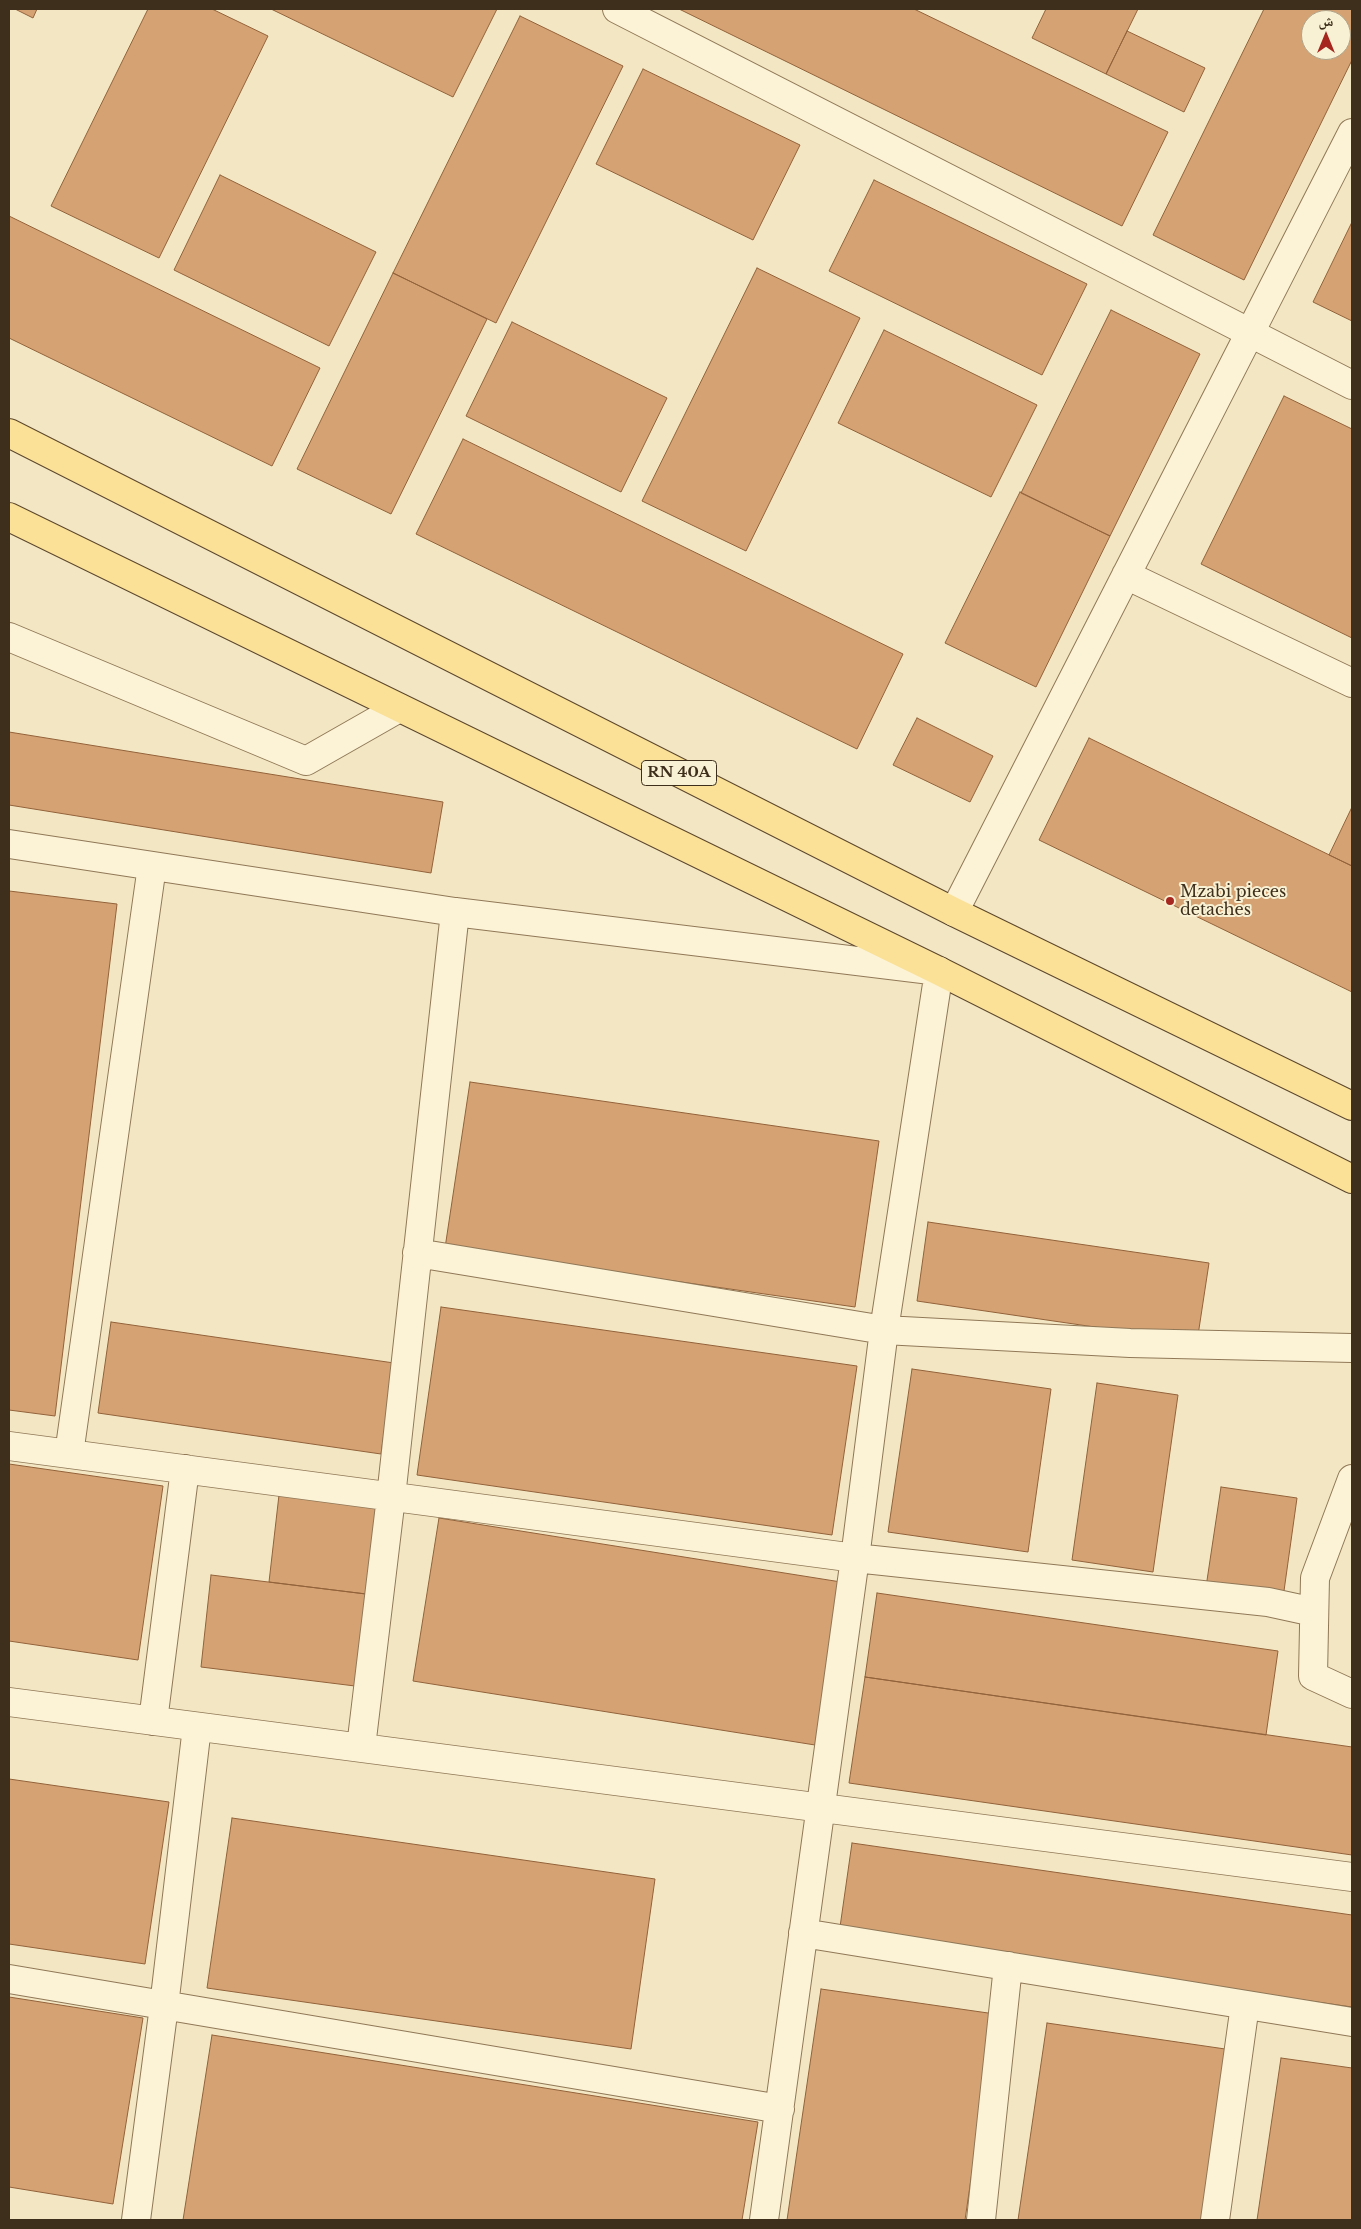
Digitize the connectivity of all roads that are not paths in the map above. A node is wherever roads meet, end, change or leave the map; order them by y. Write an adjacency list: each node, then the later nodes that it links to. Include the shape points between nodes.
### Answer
1 (617, 9): 3 (street)
2 (1352, 133): 3 (street)
3 (1251, 332): 4 (street); 7 (street)
4 (1352, 385)
5 (9, 433): 14 (main road, RN 40A)
6 (9, 517): 10 (main road)
7 (1126, 575): 9 (street); 14 (street)
8 (9, 636): 10 (street, via 306,761)
9 (1352, 683)
10 (399, 708): 15 (main road)
11 (9, 844): 12 (street)
12 (152, 866): 13 (street); 22 (street)
13 (455, 912): 15 (street); 18 (street)
14 (954, 912): 16 (main road, RN 40A)
15 (939, 971): 17 (main road); 19 (street)
16 (1352, 1106)
17 (1352, 1179)
18 (417, 1254): 19 (street); 25 (street)
19 (884, 1330): 20 (street, via 1130,1343); 26 (street)
20 (1352, 1348)
21 (9, 1446): 22 (street)
22 (69, 1454): 23 (street)
23 (185, 1469): 25 (street); 30 (street)
24 (1352, 1479): 27 (street, via 1315,1578)
25 (391, 1497): 26 (street); 32 (street)
26 (855, 1558): 27 (street, via 1268,1602); 33 (street)
27 (1314, 1612): 28 (street, via 1313,1676)
28 (1352, 1694)
29 (9, 1702): 30 (street)
30 (153, 1721): 31 (street)
31 (197, 1727): 32 (street); 39 (street)
32 (360, 1748): 33 (street)
33 (820, 1807): 34 (street); 35 (street)
34 (1352, 1877)
35 (803, 1933): 36 (street); 41 (street)
36 (1008, 1966): 38 (street); 44 (street)
37 (9, 1979): 39 (street)
38 (1245, 2005): 40 (street); 45 (street)
39 (164, 2006): 41 (street); 42 (street)
40 (1352, 2022)
41 (780, 2109): 43 (street)
42 (136, 2220)
43 (764, 2220)
44 (981, 2220)
45 (1216, 2220)

